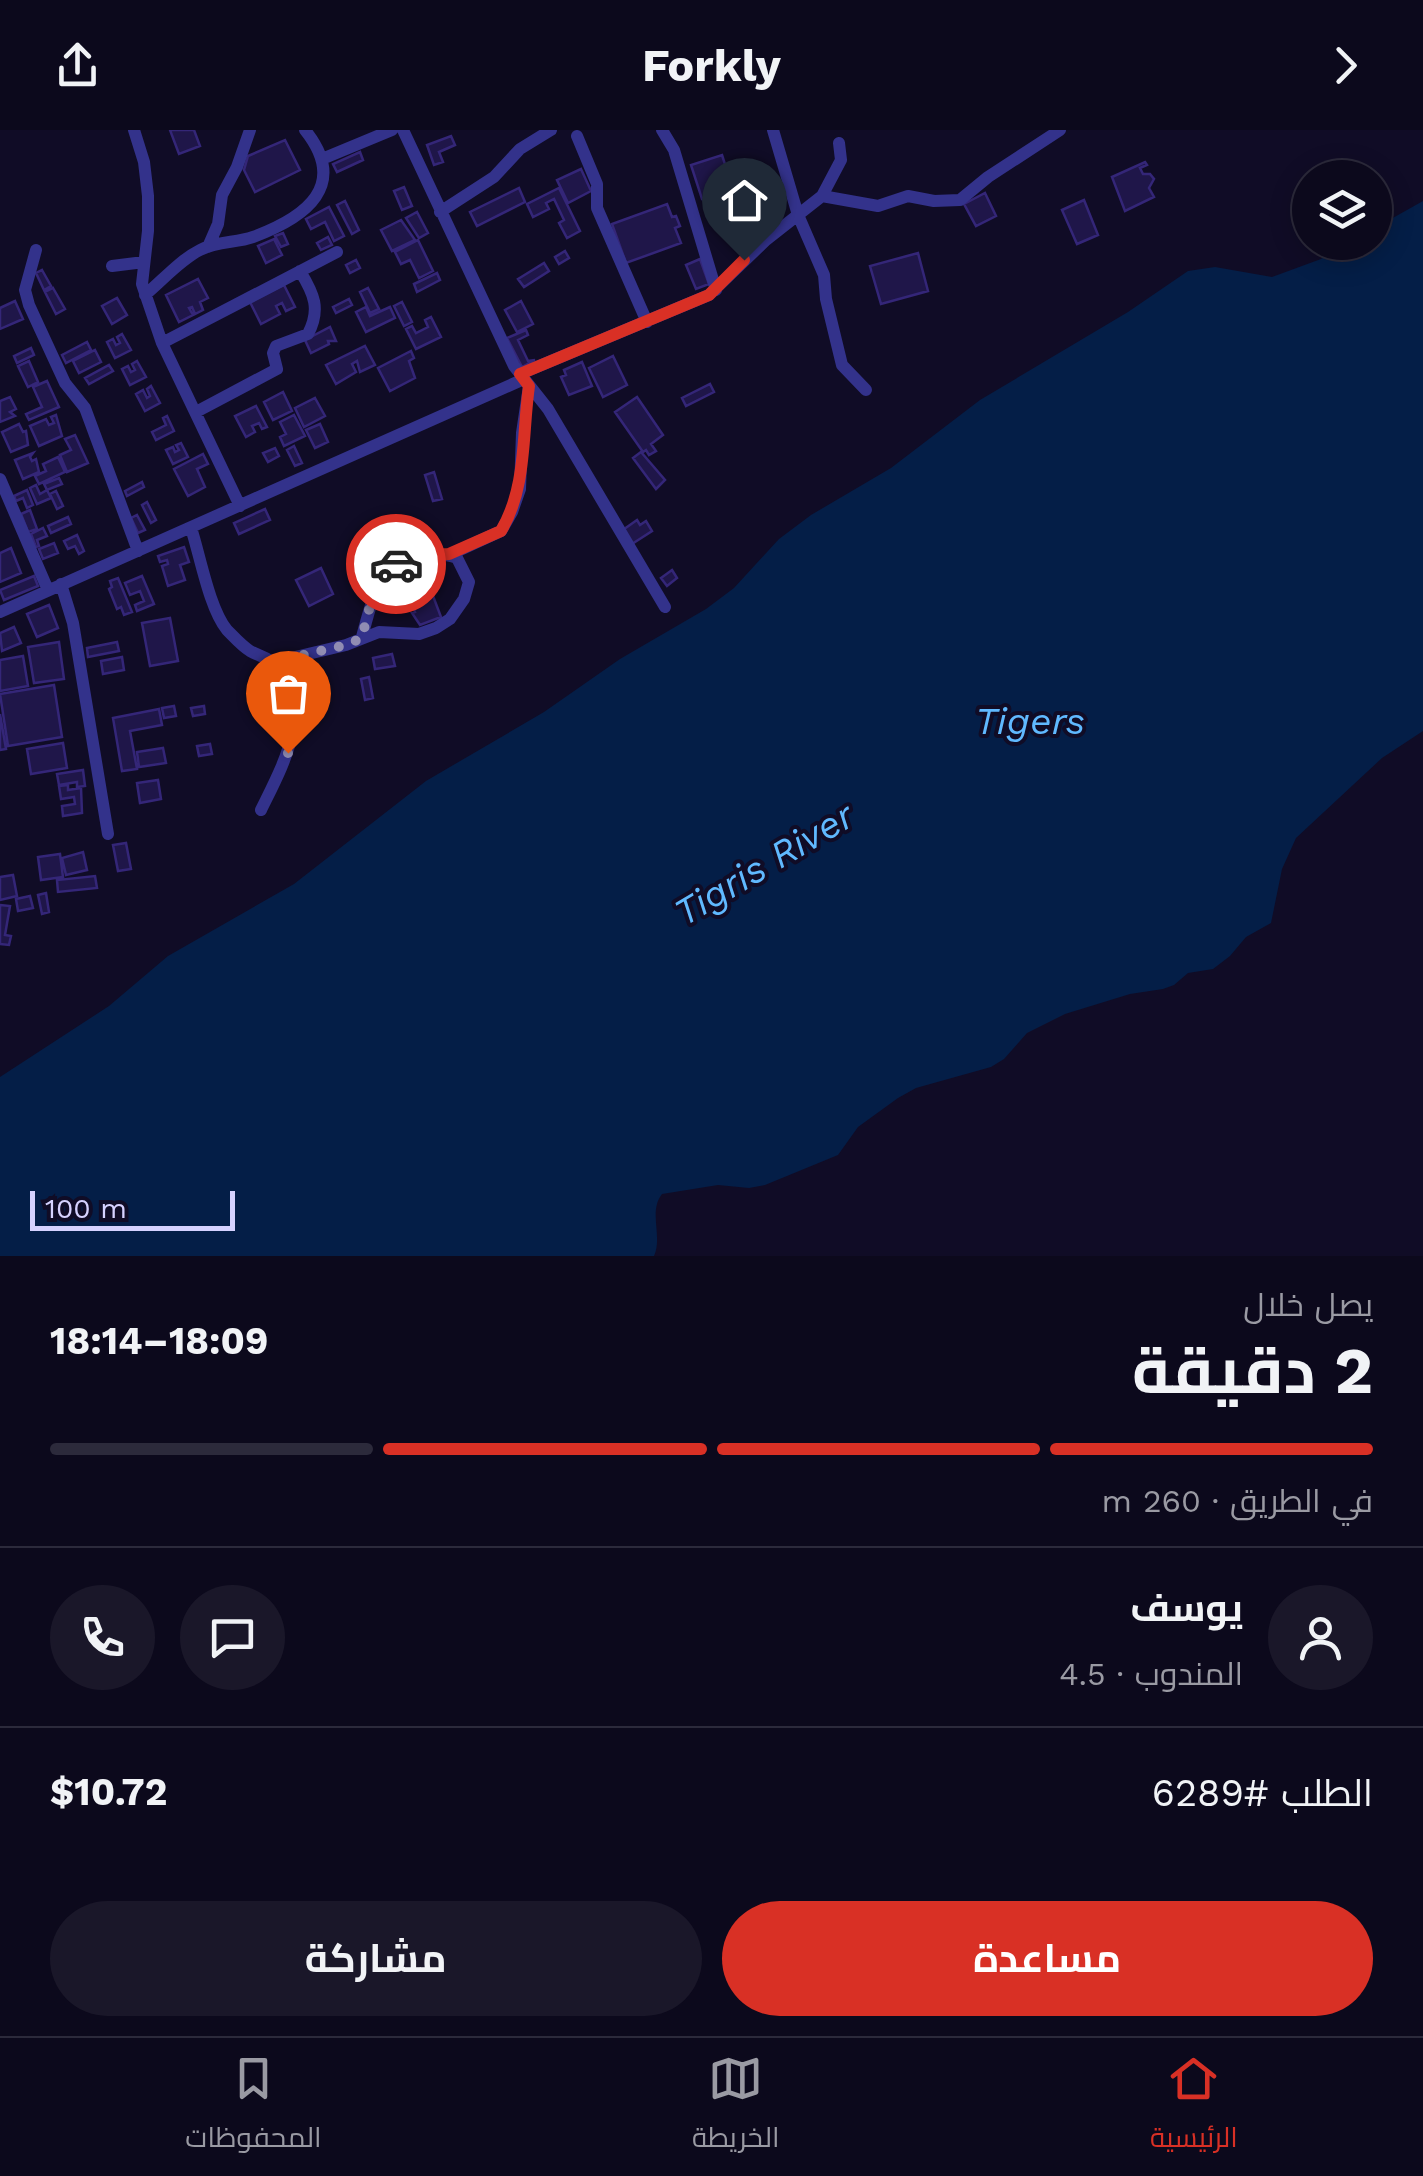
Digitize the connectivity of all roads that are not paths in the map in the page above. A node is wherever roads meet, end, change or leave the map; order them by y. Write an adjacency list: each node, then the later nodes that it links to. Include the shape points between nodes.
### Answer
1 (134, 130): 19 (street, via 148,196)
2 (250, 130): 16 (street)
3 (305, 130): 12 (street)
4 (392, 130): 12 (street)
5 (403, 130): 14 (street)
6 (662, 130): 22 (street)
7 (773, 130): 15 (street)
8 (1060, 130): 13 (street, via 960,200 908,196 878,206)
9 (545, 131): 14 (street, via 494,177)
10 (577, 136): 24 (street, via 597,184 597,208)
11 (839, 143): 13 (street, via 841,160)
12 (322, 159): 16 (street, via 318,199 252,238)
13 (822, 196): 15 (street)
14 (440, 212): 26 (street)
15 (798, 215): 22 (street); 27 (street, via 824,275 842,365)
16 (208, 247): 23 (street)
17 (36, 250): 32 (street, via 25,290 29,305 65,383 85,408)
18 (338, 252): 21 (street)
19 (144, 262): 20 (street); 23 (street)
20 (112, 266)
21 (300, 271): 25 (street); 28 (street, via 316,296 308,334 276,346 276,369)
22 (716, 290): 24 (street)
23 (145, 296): 25 (street)
24 (647, 322): 26 (street)
25 (162, 343): 28 (street)
26 (525, 380): 30 (street); 33 (street, via 520,489 512,512 501,531); 35 (street)
27 (866, 390)
28 (196, 412): 30 (street)
29 (0, 479): 34 (street)
30 (240, 506): 31 (street)
31 (191, 528): 32 (street); 38 (street, via 224,627)
32 (138, 550): 34 (street)
33 (449, 554): 37 (street, via 414,556 387,571); 37 (street, via 469,582 450,619 419,634)
34 (54, 587): 36 (street); 40 (street, via 73,623)
35 (665, 608)
36 (0, 612)
37 (362, 638): 38 (street)
38 (274, 662): 39 (street, via 293,697 294,721 288,753)
39 (261, 810)
40 (108, 834)

